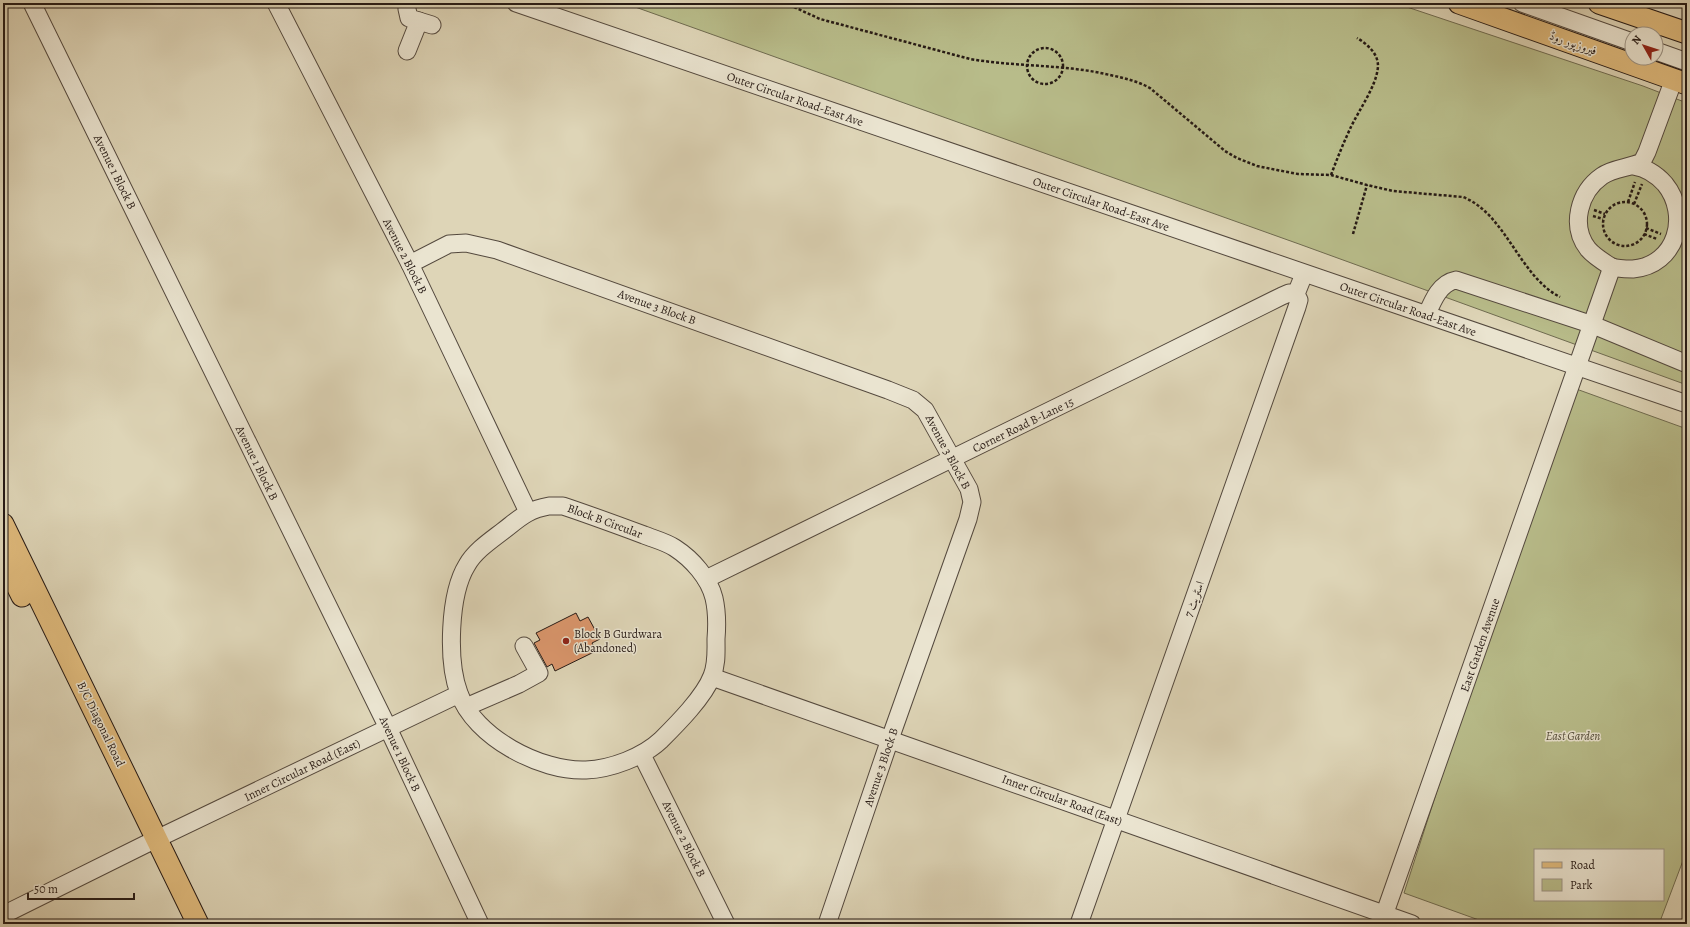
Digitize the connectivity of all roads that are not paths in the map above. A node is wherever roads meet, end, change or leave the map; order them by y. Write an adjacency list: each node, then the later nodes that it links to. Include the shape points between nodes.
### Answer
1 (32, 3): 32 (street, Avenue 1 Block B)
2 (276, 3): 15 (street, Avenue 2 Block B)
3 (407, 3): 10 (street, via 409,18 426,23)
4 (516, 3): 17 (street, Outer Circular Road-East Ave)
5 (1459, 3): 13 (main road, فیروزپور روڈ)
6 (1522, 3): 9 (street)
7 (1599, 3): 8 (main road)
8 (1687, 33)
9 (1624, 39)
10 (407, 51)
11 (1664, 54): 12 (street)
12 (1687, 62)
13 (1681, 82): 14 (street, via 1654,159 1654,168)
14 (1644, 169): 16 (street, via 1618,169 1602,176 1590,186 1582,201 1578,217 1580,234 1599,260); 16 (street, via 1671,191 1679,214 1679,226 1669,248 1650,264 1627,269)
15 (410, 264): 24 (street, Avenue 3 Block B, via 449,244 466,243 497,250 873,385 913,400 925,410); 25 (street, Avenue 2 Block B)
16 (1612, 267): 20 (street, East Garden Avenue)
17 (1304, 274): 18 (street, اسٹریٹ 7); 19 (street, Outer Circular Road-East Ave)
18 (1296, 294): 24 (street, Corner Road B-Lane 15, via 1282,296); 35 (street, اسٹریٹ 7, via 1297,307)
19 (1427, 314): 20 (street, via 1434,298 1448,282 1456,280); 22 (street, Outer Circular Road-East Ave)
20 (1593, 325): 21 (street); 22 (street, East Garden Avenue)
21 (1687, 364)
22 (1578, 366): 23 (street, Outer Circular Road-East Ave); 38 (street, East Garden Avenue)
23 (1687, 404)
24 (953, 459): 28 (street, Corner Road B-Lane 15); 33 (street, Avenue 3 Block B, via 969,488 972,502)
25 (528, 512): 28 (street, Block B Circular, via 549,506 563,506 612,523 673,546 690,558); 31 (street, Block B Circular, via 478,551 467,563 459,579 452,661)
26 (3, 524): 36 (main road, B/C Diagonal Road)
27 (3, 558): 36 (main road, B/C Diagonal Road)
28 (706, 579): 30 (street, Block B Circular, via 714,598 717,630 716,660)
29 (524, 646): 31 (street, Inner Circular Road (East), via 538,673 519,684)
30 (712, 677): 33 (street, Inner Circular Road (East)); 34 (street, Block B Circular, via 678,724)
31 (463, 700): 32 (street, Inner Circular Road (East)); 34 (street, Block B Circular, via 480,725 493,737 535,760 559,767 586,770 609,766)
32 (388, 728): 36 (street, Inner Circular Road (East)); 41 (street, Avenue 1 Block B)
33 (890, 739): 35 (street, Inner Circular Road (East)); 43 (street, Avenue 3 Block B)
34 (642, 755): 42 (street, Avenue 2 Block B)
35 (1116, 819): 38 (street, Inner Circular Road (East)); 44 (street, اسٹریٹ 7)
36 (151, 842): 37 (street, Inner Circular Road (East)); 39 (main road, B/C Diagonal Road); 40 (main road, B/C Diagonal Road)
37 (3, 915)
38 (1383, 919): 45 (street, Inner Circular Road (East))
39 (182, 924)
40 (198, 924)
41 (480, 924)
42 (726, 924)
43 (827, 924)
44 (1079, 924)
45 (1412, 924)

